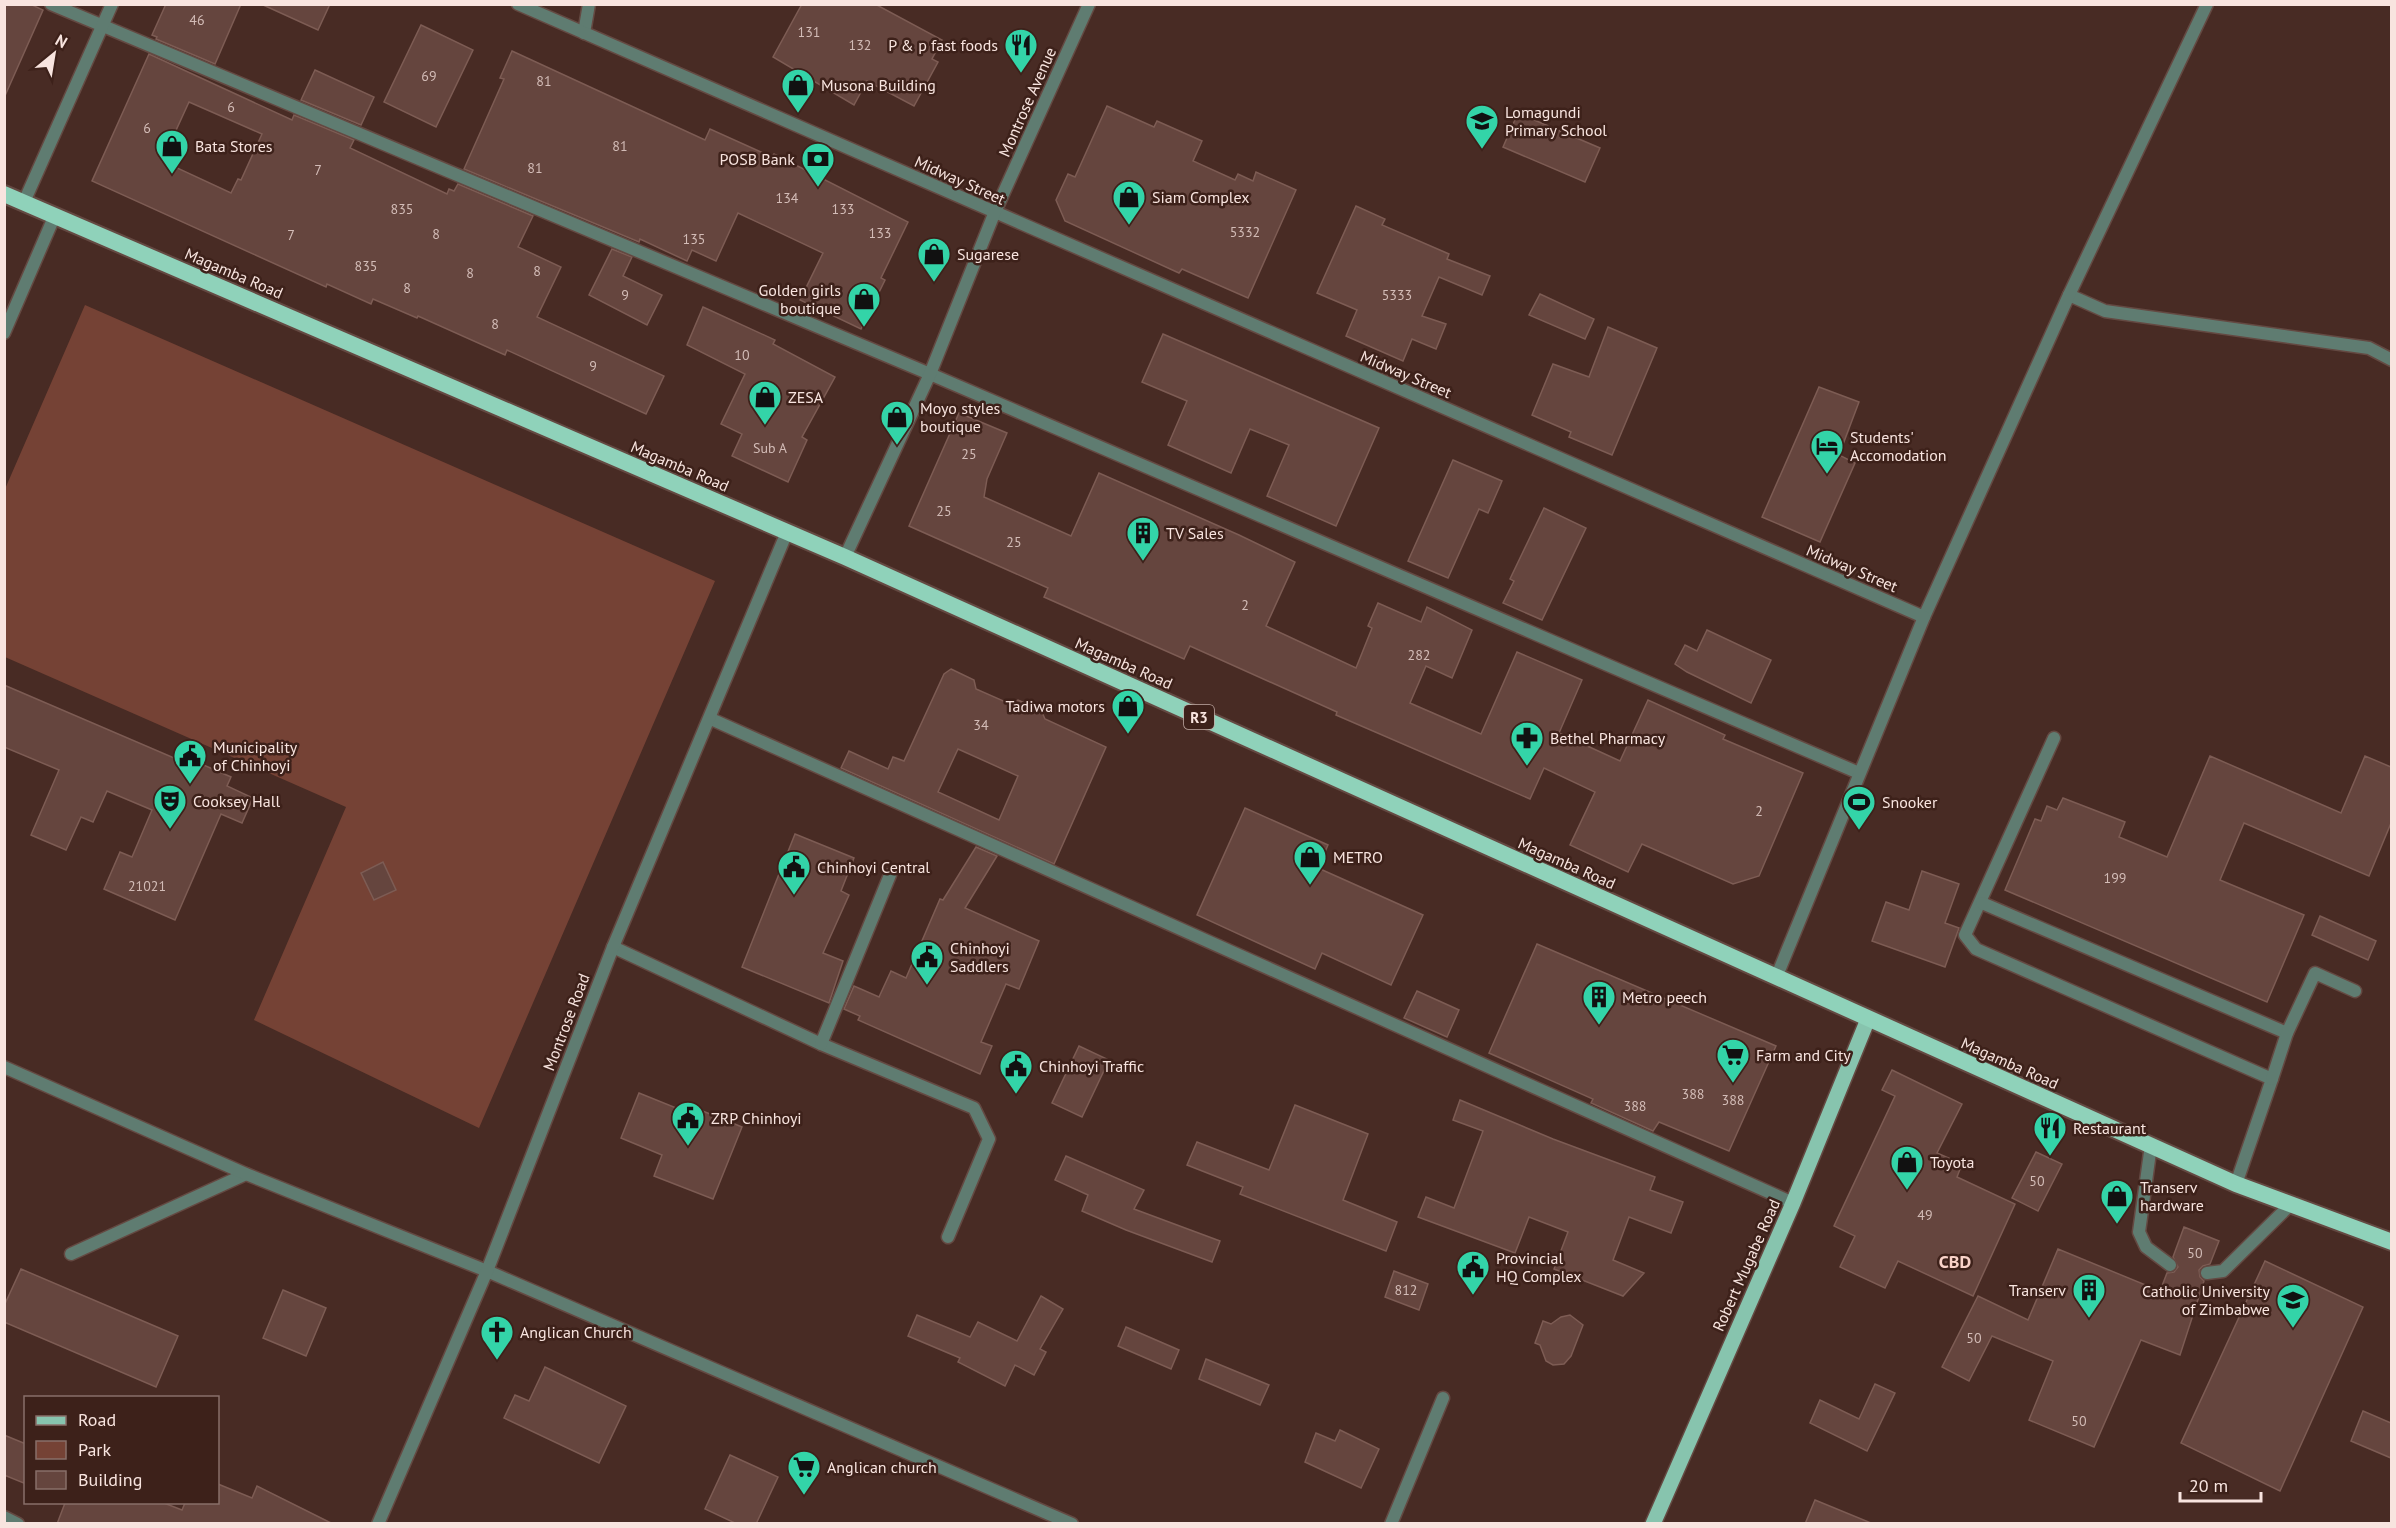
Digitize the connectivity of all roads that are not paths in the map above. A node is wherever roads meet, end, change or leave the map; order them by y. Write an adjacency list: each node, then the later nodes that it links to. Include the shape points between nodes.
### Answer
1 (51, 4): 7 (street)
2 (111, 4): 7 (street)
3 (518, 4): 8 (street, Midway Street)
4 (589, 4): 8 (street)
5 (1089, 4): 11 (street, Montrose Avenue)
6 (2206, 4): 13 (street)
7 (103, 27): 10 (street); 16 (street)
8 (584, 33): 11 (street, Midway Street)
9 (4, 194): 10 (highway, Magamba Road / R3)
10 (24, 202): 12 (highway, Magamba Road / R3)
11 (994, 214): 16 (street, Montrose Avenue); 19 (street, Midway Street)
12 (55, 215): 14 (street); 17 (highway, Magamba Road / R3)
13 (2069, 295): 15 (street, via 2105,311 2369,348); 19 (street)
14 (4, 333)
15 (2391, 360)
16 (930, 374): 18 (street, Montrose Avenue); 22 (street)
17 (787, 532): 18 (highway, Magamba Road / R3); 20 (street, Montrose Road)
18 (845, 556): 26 (highway, Magamba Road / R3)
19 (1924, 617): 22 (street)
20 (711, 718): 25 (street, Montrose Road); 36 (street)
21 (2054, 738): 24 (street)
22 (1859, 773): 26 (street)
23 (890, 875): 30 (street)
24 (1982, 903): 29 (street); 32 (street, via 1965,935 1976,949)
25 (613, 947): 30 (street); 42 (street, Montrose Road)
26 (1776, 978): 28 (highway, Magamba Road / R3)
27 (2355, 991): 29 (street, via 2315,973)
28 (1868, 1019): 33 (highway, Magamba Road / R3); 36 (main road, Robert Mugabe Road)
29 (2287, 1033): 32 (street)
30 (821, 1044): 38 (street, via 974,1108 989,1139)
31 (4, 1067): 34 (street)
32 (2272, 1078): 35 (street)
33 (2151, 1145): 35 (highway, Magamba Road / R3); 41 (street, via 2139,1232 2146,1247)
34 (246, 1174): 40 (street); 42 (street)
35 (2236, 1184): 37 (highway, Magamba Road / R3)
36 (1793, 1203): 50 (main road, Robert Mugabe Road)
37 (2291, 1204): 39 (highway, Magamba Road / R3); 43 (street, via 2223,1271)
38 (948, 1237)
39 (2391, 1242)
40 (71, 1254)
41 (2170, 1265)
42 (487, 1271): 47 (street, Montrose Road); 48 (street)
43 (2207, 1273)
44 (1443, 1398): 49 (street)
45 (4, 1517): 46 (street)
46 (18, 1524)
47 (378, 1524)
48 (1072, 1524)
49 (1391, 1524)
50 (1653, 1524)

